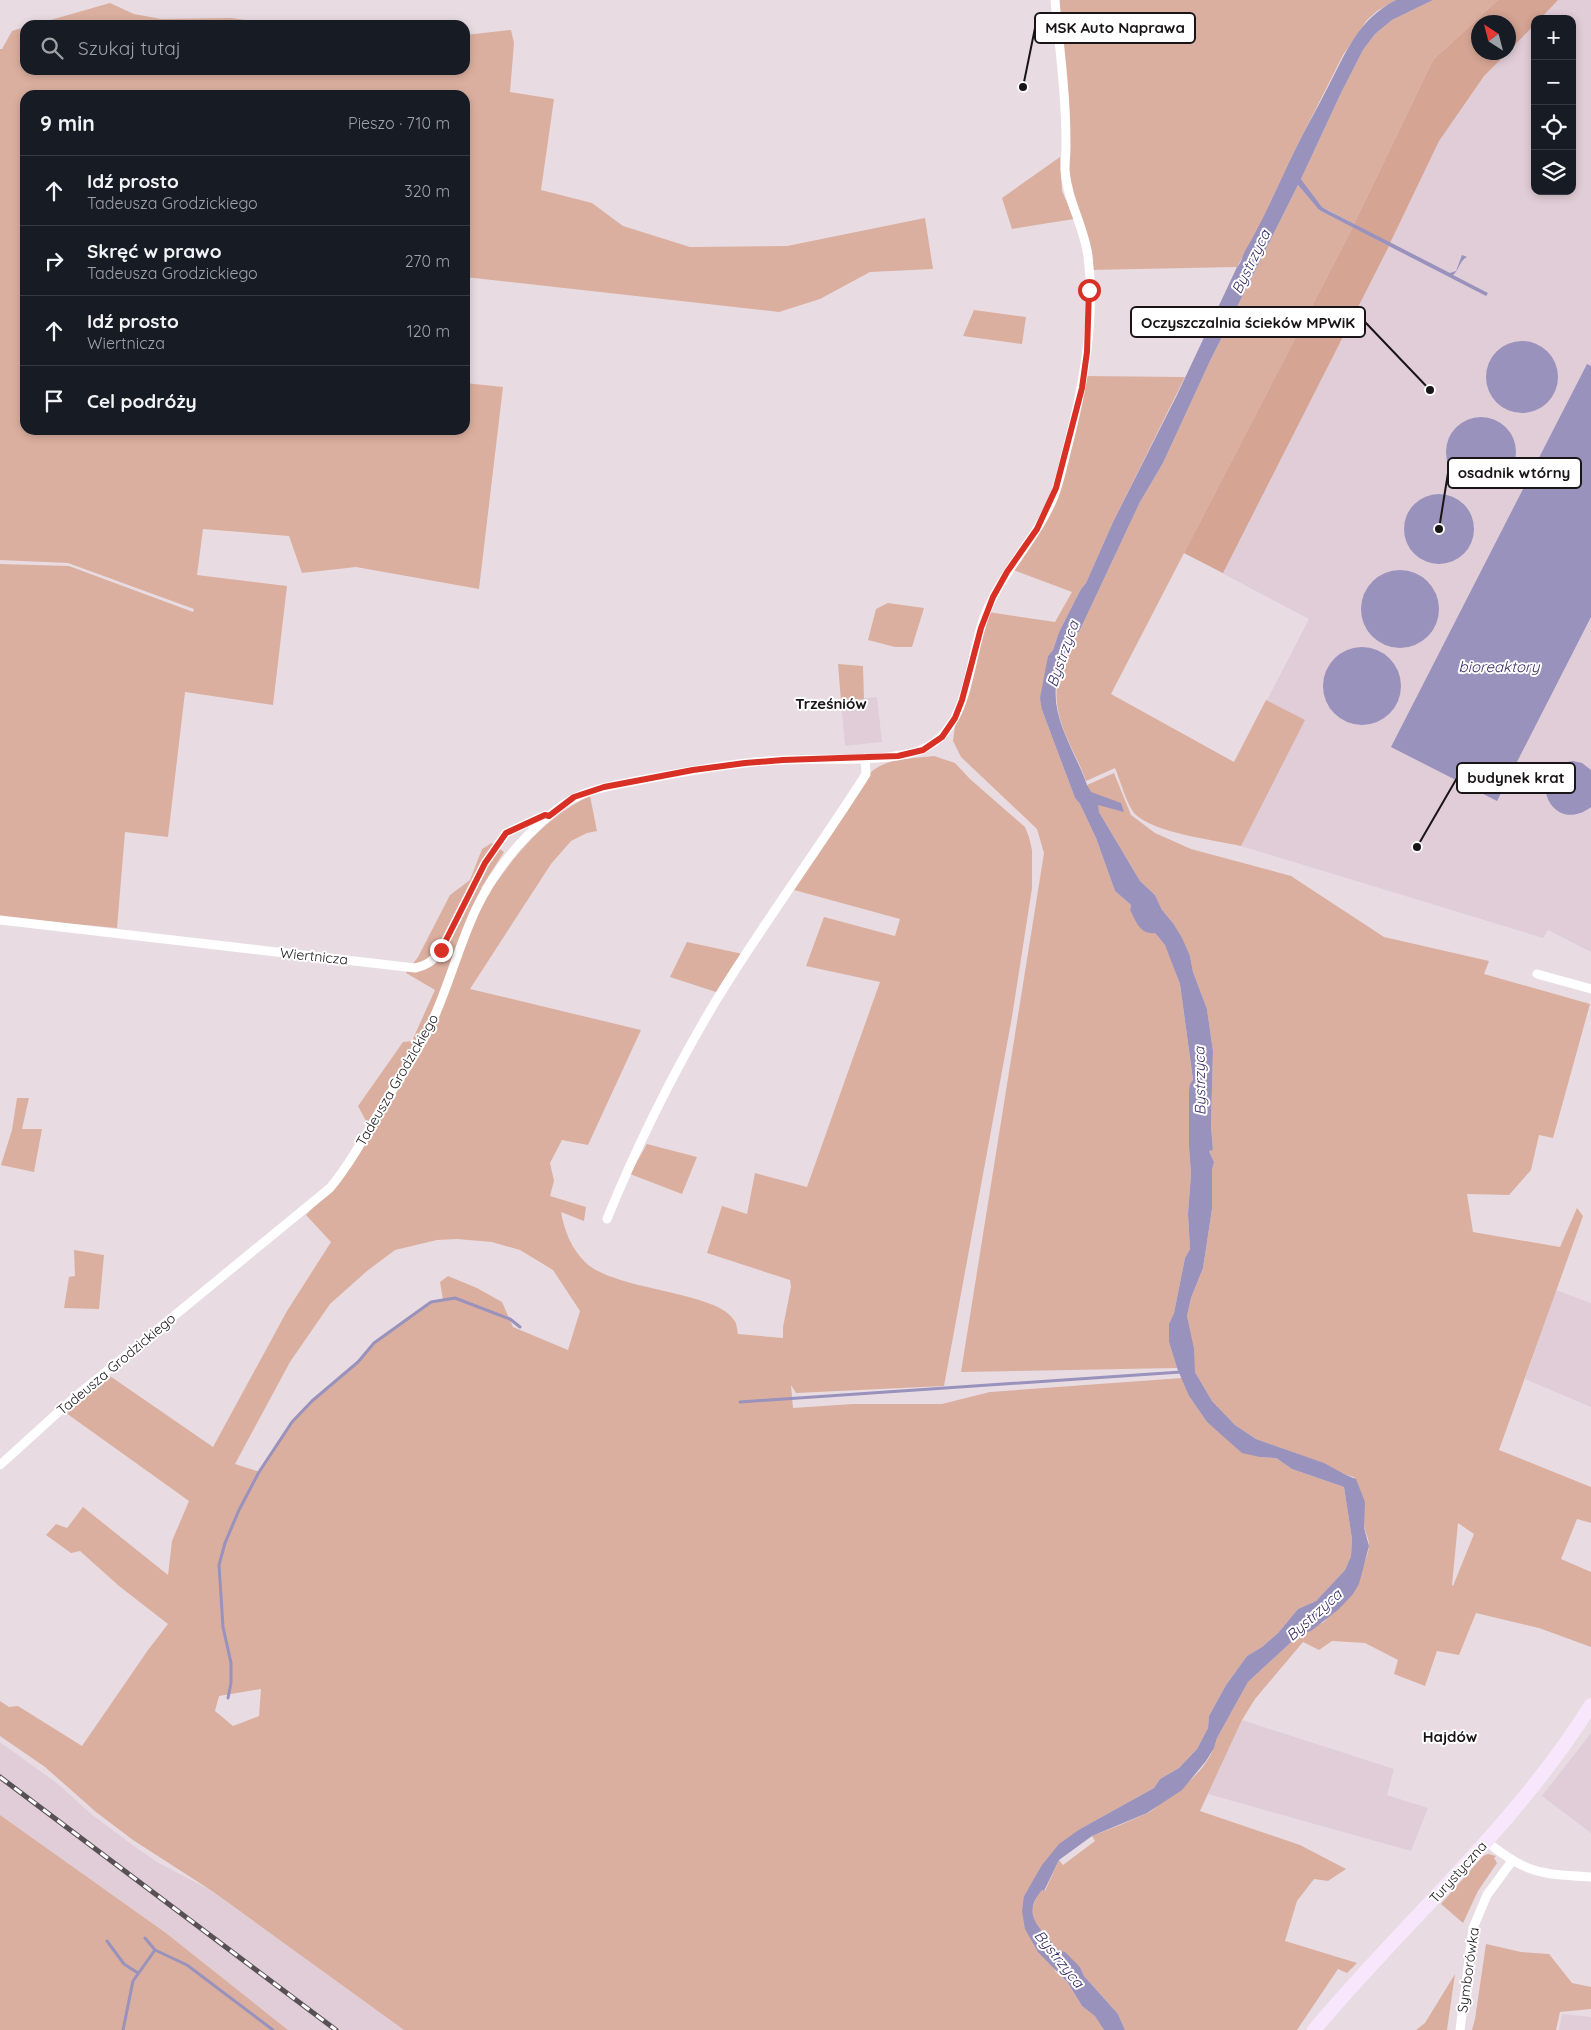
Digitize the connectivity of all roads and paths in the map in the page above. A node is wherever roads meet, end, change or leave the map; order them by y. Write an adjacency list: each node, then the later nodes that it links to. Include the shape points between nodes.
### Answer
1 (1055, 0): 2 (street, Tadeusza Grodzickiego, via 1063,82 1066,179 1089,264 1088,345 1079,400 1054,496 1037,529 993,597 981,628 962,700 950,727 937,742 923,750)
2 (866, 758): 3 (street, Tadeusza Grodzickiego, via 773,761 673,774 588,791); 7 (street, via 866,774 758,936 690,1046 628,1167)
3 (549, 816): 4 (street, Wiertnicza, via 506,833 485,863 441,950 434,959 415,968); 8 (street, Tadeusza Grodzickiego, via 492,878 476,909 424,1039 334,1183 75,1398)
4 (0, 920)
5 (1537, 974): 6 (street)
6 (1591, 990)
7 (607, 1219)
8 (0, 1465)
9 (1591, 1705): 10 (main road, Turystyczna, via 1538,1781)
10 (1486, 1841): 11 (street); 13 (main road, Turystyczna)
11 (1512, 1861): 12 (street, via 1540,1872); 14 (street, Symborówka, via 1487,1895 1473,1928)
12 (1591, 1877)
13 (1314, 2030)
14 (1460, 2030)

